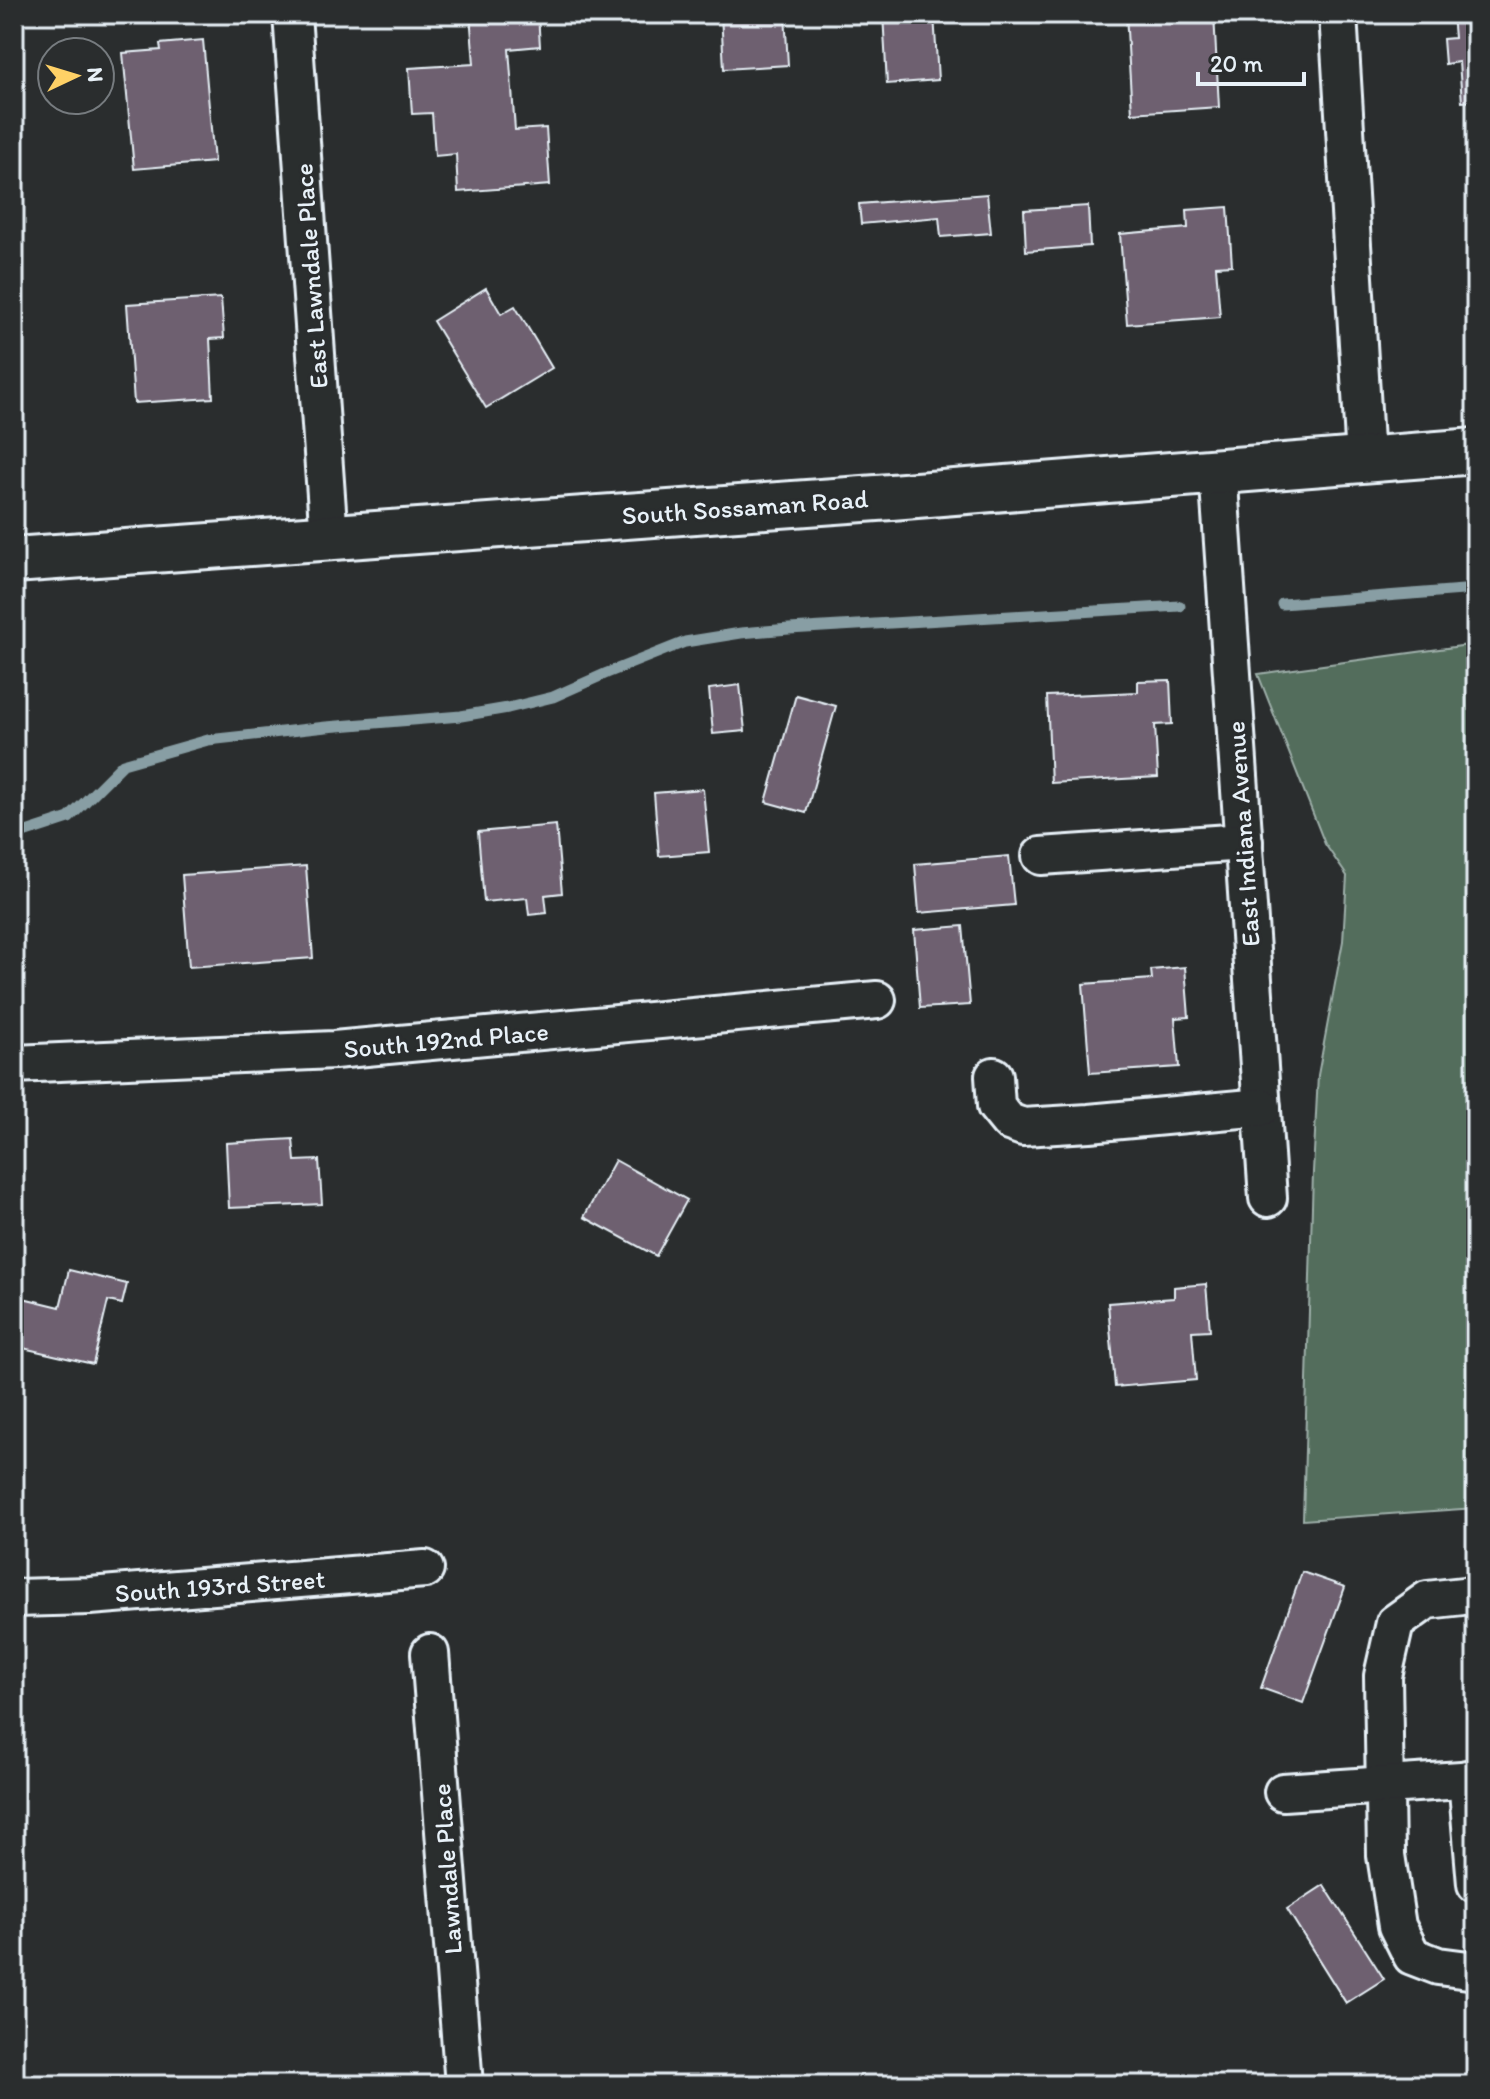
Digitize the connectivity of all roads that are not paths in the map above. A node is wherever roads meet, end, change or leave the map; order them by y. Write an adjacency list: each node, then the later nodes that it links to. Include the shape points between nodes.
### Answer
1 (292, 14): 6 (street, East Lawndale Place)
2 (1338, 14): 4 (street)
3 (1476, 451): 4 (main road, South Sossaman Road)
4 (1365, 459): 5 (main road, South Sossaman Road)
5 (1218, 470): 6 (main road, South Sossaman Road); 8 (street, East Indiana Avenue)
6 (329, 538): 7 (main road, South Sossaman Road)
7 (14, 560)
8 (1244, 842): 9 (street); 13 (street, East Indiana Avenue)
9 (1041, 856)
10 (877, 1000): 11 (street, South 192nd Place, via 334,1050)
11 (14, 1064)
12 (994, 1076): 13 (street, via 996,1106 1009,1122 1023,1127)
13 (1262, 1107): 14 (street, East Indiana Avenue)
14 (1268, 1198)
15 (425, 1569): 17 (street, South 193rd Street)
16 (1476, 1597): 20 (street, via 1427,1600 1395,1623 1383,1676)
17 (14, 1598)
18 (430, 1653): 24 (street, Lawndale Place)
19 (1472, 1779): 20 (street); 22 (street)
20 (1384, 1786): 21 (street); 23 (street, via 1386,1855 1397,1926 1412,1956)
21 (1283, 1792)
22 (1476, 1884)
23 (1476, 1971)
24 (464, 2085)

